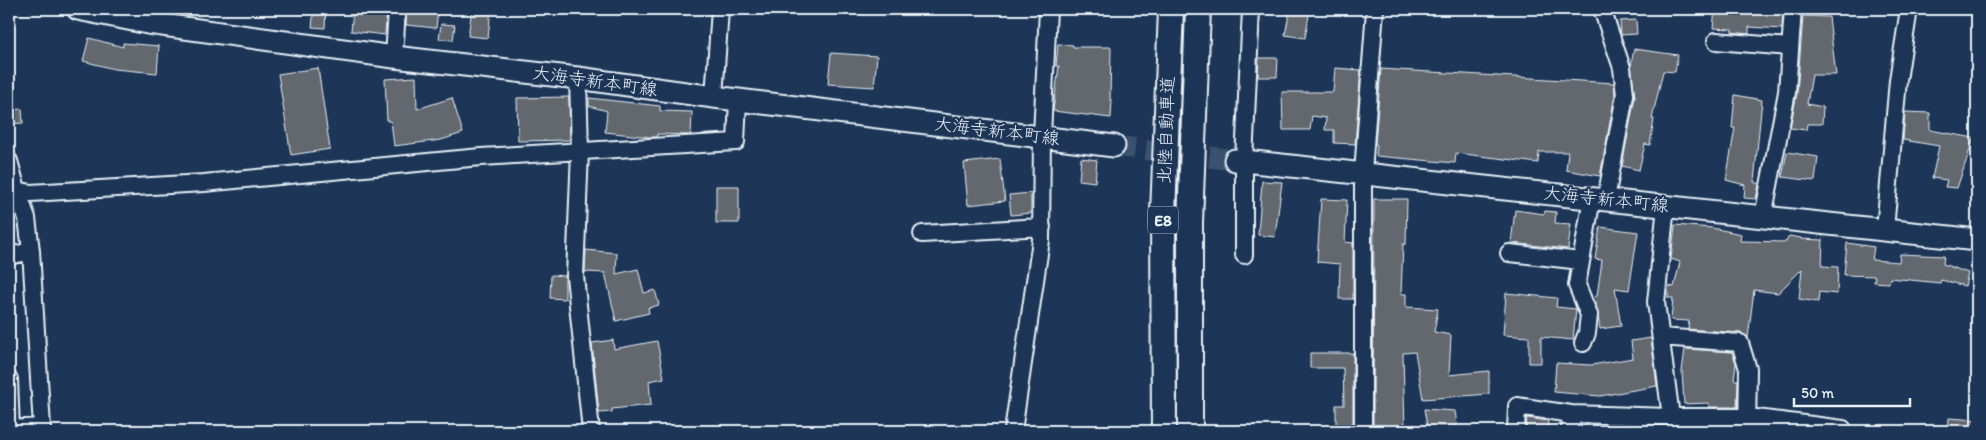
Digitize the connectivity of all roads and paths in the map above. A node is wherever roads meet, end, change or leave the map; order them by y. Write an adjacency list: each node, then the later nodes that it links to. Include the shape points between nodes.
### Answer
1 (78, 9): 14 (main road, 大海寺新本町線)
2 (397, 9): 14 (street)
3 (720, 9): 16 (street)
4 (1048, 9): 18 (street)
5 (1171, 9): 47 (highway, 北陸自動車道 / E8, via 1163,214)
6 (1198, 9): 48 (highway, 北陸自動車道 / E8, via 1190,222)
7 (1251, 9): 22 (street)
8 (1375, 9): 23 (street)
9 (1602, 9): 25 (street, via 1622,68 1625,95)
10 (1793, 9): 13 (street)
11 (1909, 9): 29 (street, via 1898,80)
12 (1716, 41): 13 (street)
13 (1790, 47): 27 (street, via 1787,92)
14 (394, 57): 15 (main road, 大海寺新本町線)
15 (578, 78): 16 (main road, 大海寺新本町線); 20 (street)
16 (714, 97): 17 (main road, 大海寺新本町線)
17 (738, 100): 18 (main road, 大海寺新本町線); 20 (street, via 736,142)
18 (1042, 136): 19 (main road, 大海寺新本町線); 28 (street)
19 (1114, 146)
20 (580, 151): 24 (street, via 480,157 204,184 30,193); 45 (street, via 575,276)
21 (9, 160): 24 (street)
22 (1239, 160): 23 (main road, 大海寺新本町線); 34 (street)
23 (1363, 173): 25 (main road, 大海寺新本町線); 49 (street)
24 (17, 190): 32 (street, via 27,218)
25 (1599, 198): 26 (main road, 大海寺新本町線); 36 (street)
26 (1666, 206): 27 (main road, 大海寺新本町線); 37 (street, via 1656,302)
27 (1763, 217): 29 (main road, 大海寺新本町線)
28 (1042, 226): 30 (street); 46 (street)
29 (1885, 230): 31 (main road, 大海寺新本町線)
30 (922, 234)
31 (1977, 240)
32 (31, 251): 35 (street); 44 (street, via 42,428)
33 (1509, 252): 36 (street)
34 (1244, 255)
35 (9, 256)
36 (1581, 261): 38 (street, via 1577,285 1589,315)
37 (1661, 337): 41 (street); 43 (street, via 1740,343 1748,369)
38 (1583, 343)
39 (9, 379): 44 (street, via 11,428)
40 (1571, 414): 42 (street); 50 (street, via 1517,406); 51 (street)
41 (1671, 417): 42 (street); 43 (street)
42 (1654, 424)
43 (1748, 424): 52 (street)
44 (25, 430)
45 (591, 431)
46 (1013, 431)
47 (1164, 431)
48 (1190, 431)
49 (1363, 431)
50 (1516, 431)
51 (1570, 431)
52 (1843, 431)

